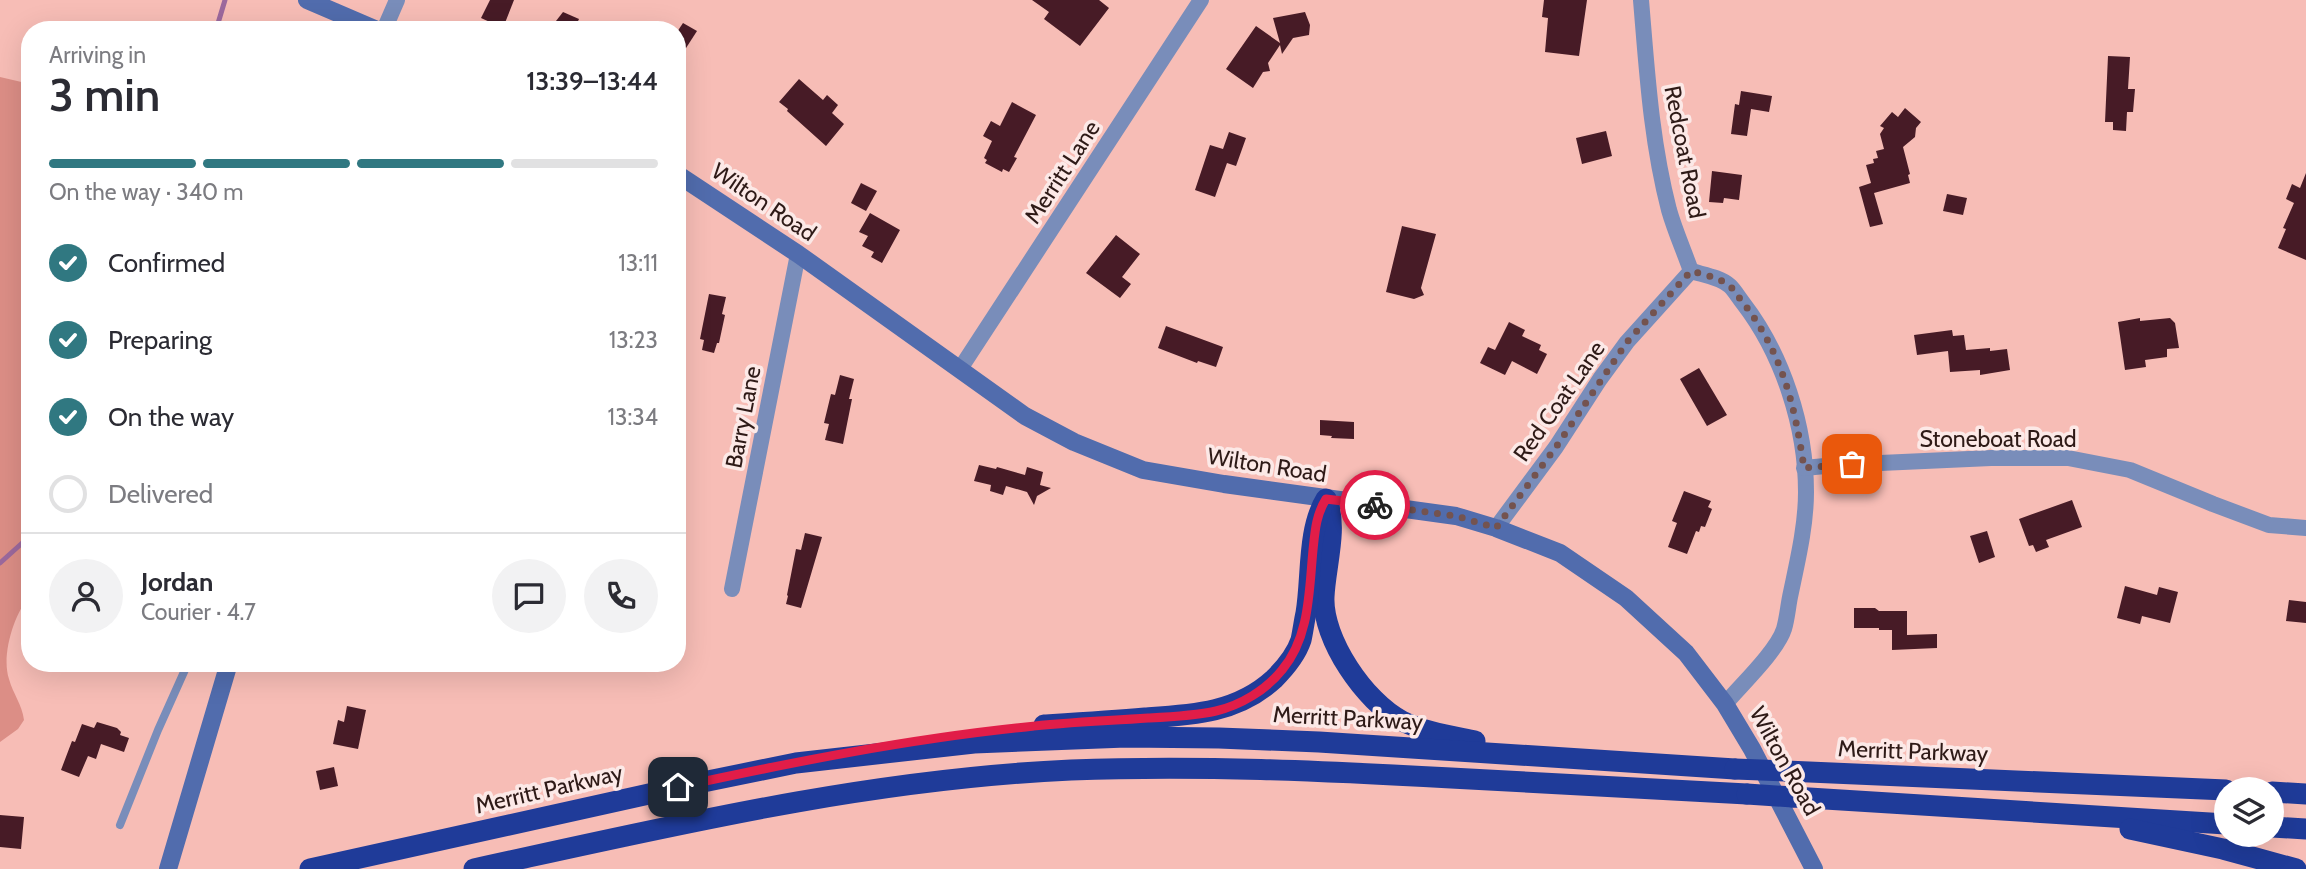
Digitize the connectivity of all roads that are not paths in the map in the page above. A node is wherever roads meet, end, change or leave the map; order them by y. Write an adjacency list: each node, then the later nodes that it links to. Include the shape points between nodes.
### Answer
1 (307, 0): 5 (main road)
2 (397, 0): 6 (street)
3 (1201, 0): 10 (street, Merritt Lane)
4 (1642, 0): 9 (street, Redcoat Road, via 1657,156)
5 (356, 21)
6 (388, 21)
7 (686, 180): 8 (main road, Wilton Road)
8 (798, 254): 10 (main road, Wilton Road); 15 (street, Barry Lane)
9 (1691, 271): 11 (street, via 1730,285 1768,339 1796,416); 13 (street, Red Coat Lane, via 1627,342)
10 (960, 369): 12 (main road, Wilton Road, via 1025,416 1143,470)
11 (1804, 468): 14 (street, Stoneboat Road, via 2068,458 2130,470 2269,525); 18 (street, via 1806,493 1798,561 1784,630)
12 (1326, 499): 13 (main road, Wilton Road, via 1456,516); 19 (highway, via 1331,527 1324,601 1330,633 1370,696 1401,721 1438,733); 20 (highway, via 1316,525 1301,639 1281,672 1239,703 1188,715 936,737)
13 (1496, 528): 18 (main road, Wilton Road, via 1560,553 1626,598 1686,653)
14 (2306, 528)
15 (732, 589)
16 (184, 672): 26 (lane)
17 (226, 672): 29 (main road)
18 (1725, 704): 32 (main road, Wilton Road)
19 (1620, 762): 20 (highway, Merritt Parkway, via 1319,742 1126,737 974,743); 21 (highway, Merritt Parkway, bridge)
20 (796, 763): 30 (highway, Merritt Parkway)
21 (2214, 789)
22 (2284, 793): 23 (highway)
23 (2306, 794)
24 (2000, 809): 25 (highway); 31 (highway, bridge, via 1294,769 1069,770 810,799); 33 (highway, via 2141,831)
25 (2214, 823)
26 (120, 825)
27 (2284, 828): 28 (highway)
28 (2306, 829)
29 (169, 869)
30 (310, 869)
31 (474, 869)
32 (1814, 869)
33 (2296, 869)

